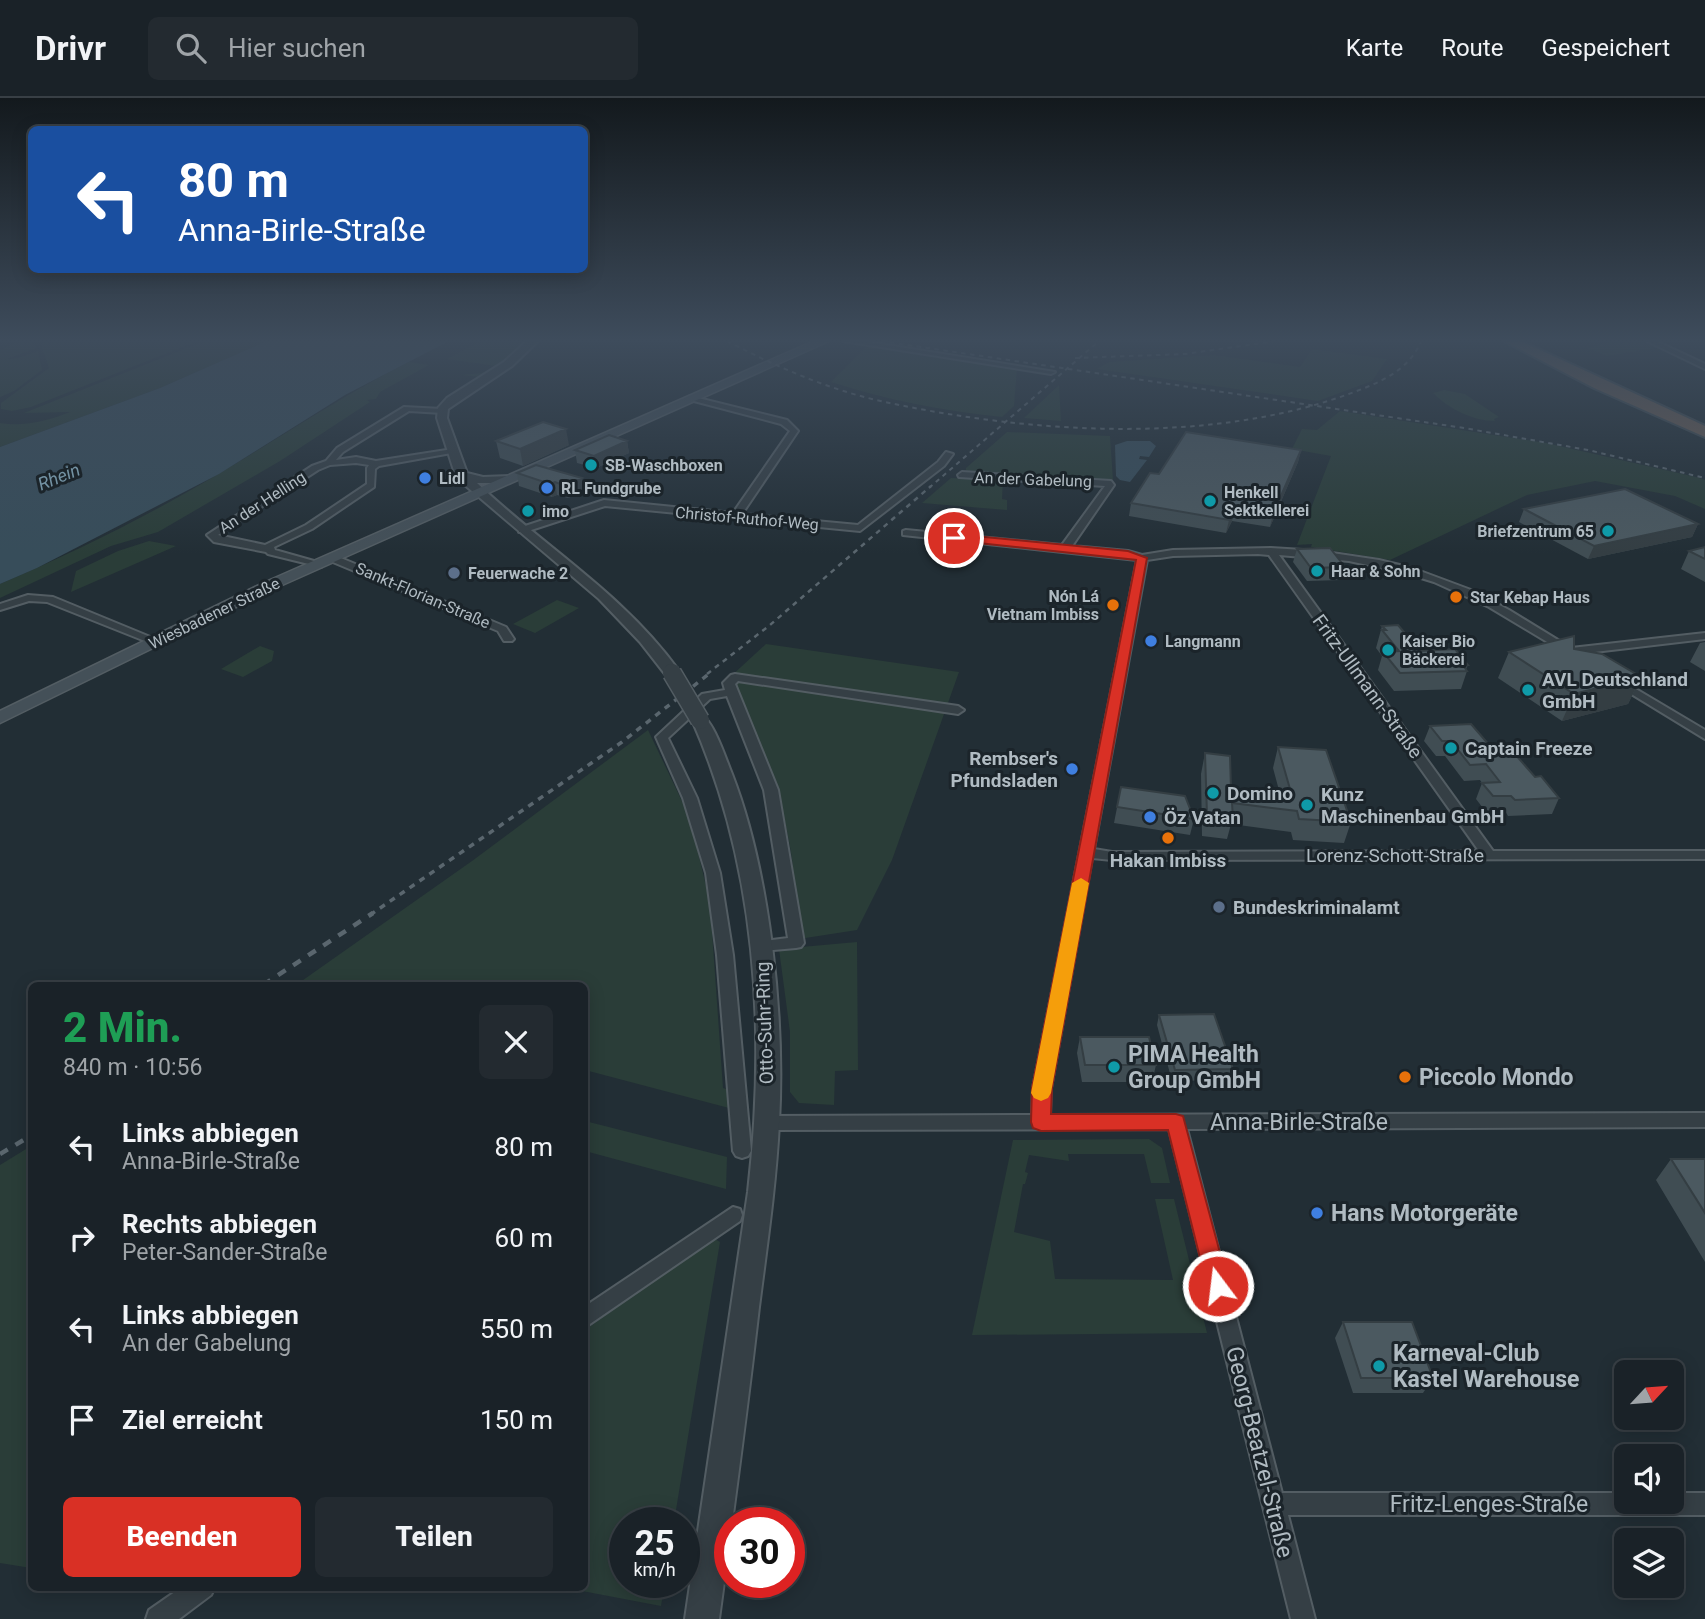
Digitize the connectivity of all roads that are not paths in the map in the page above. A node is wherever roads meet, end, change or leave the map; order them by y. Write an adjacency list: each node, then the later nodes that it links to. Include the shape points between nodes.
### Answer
1 (402, 412): 11 (street, An der Helling, via 340,450)
2 (442, 412): 9 (street)
3 (661, 412): 15 (main road, Wiesbadener Straße)
4 (746, 412): 19 (street, via 784,422 794,431)
5 (1659, 412): 8 (highway)
6 (1673, 412): 7 (highway)
7 (1705, 426)
8 (1705, 432)
9 (453, 452): 12 (street, An der Helling); 13 (street)
10 (949, 454): 19 (street, Christof-Ruthof-Weg, via 860,528)
11 (329, 463): 12 (street, An der Helling, via 356,460); 23 (street, An der Helling, via 212,535 217,540)
12 (376, 464): 23 (street, via 371,485)
13 (463, 475): 15 (street, via 482,481); 16 (street)
14 (962, 475): 22 (street, An der Gabelung, via 1108,483)
15 (511, 478): 16 (main road, Wiesbadener Straße)
16 (475, 496): 17 (main road, Wiesbadener Straße); 17 (main road, Wiesbadener Straße); 18 (street, Otto-Suhr-Ring)
17 (430, 514): 26 (main road, Wiesbadener Straße)
18 (502, 515): 20 (street, Otto-Suhr-Ring)
19 (736, 515): 20 (street, Christof-Ruthof-Weg, via 604,503)
20 (522, 530): 37 (street, Otto-Suhr-Ring, bridge, via 624,614 671,671)
21 (906, 533): 22 (street)
22 (1065, 548): 25 (street)
23 (268, 549): 26 (street, An der Helling)
24 (1271, 551): 25 (street); 31 (street, via 1352,557 1438,580 1486,602); 40 (street, Fritz-Ullmann-Straße)
25 (1142, 558): 39 (street)
26 (325, 561): 29 (street, Sankt-Florian-Straße, via 502,629); 30 (main road, Wiesbadener Straße)
27 (0, 607): 30 (street, via 27,598 49,599)
28 (1705, 636): 31 (street)
29 (508, 639)
30 (154, 641): 36 (main road, Wiesbadener Straße)
31 (1569, 652): 32 (street)
32 (1593, 667)
33 (1605, 674): 38 (street)
34 (732, 692): 35 (street, via 729,683 735,677); 42 (street, via 772,790 796,943); 47 (street, via 706,696 662,737 690,798 713,873)
35 (958, 710)
36 (0, 718)
37 (700, 720): 42 (street, Otto-Suhr-Ring, via 741,826)
38 (1705, 735)
39 (1086, 853): 40 (street, Lorenz-Schott-Straße); 44 (street, via 1042,1088)
40 (1489, 855): 41 (street, Lorenz-Schott-Straße)
41 (1705, 855)
42 (761, 946): 46 (street, Otto-Suhr-Ring, via 768,1048)
43 (1705, 1120): 45 (street, Anna-Birle-Straße)
44 (1041, 1122): 45 (street, Anna-Birle-Straße); 46 (street, Anna-Birle-Straße)
45 (1176, 1122): 50 (street, Georg-Beatzel-Straße)
46 (767, 1123): 54 (street, Otto-Suhr-Ring)
47 (742, 1151)
48 (733, 1215): 49 (street)
49 (588, 1316)
50 (1273, 1504): 51 (street, Fritz-Lenges-Straße); 55 (street, Georg-Beatzel-Straße)
51 (1705, 1504)
52 (197, 1591): 53 (street)
53 (158, 1619)
54 (702, 1619)
55 (1303, 1619)

